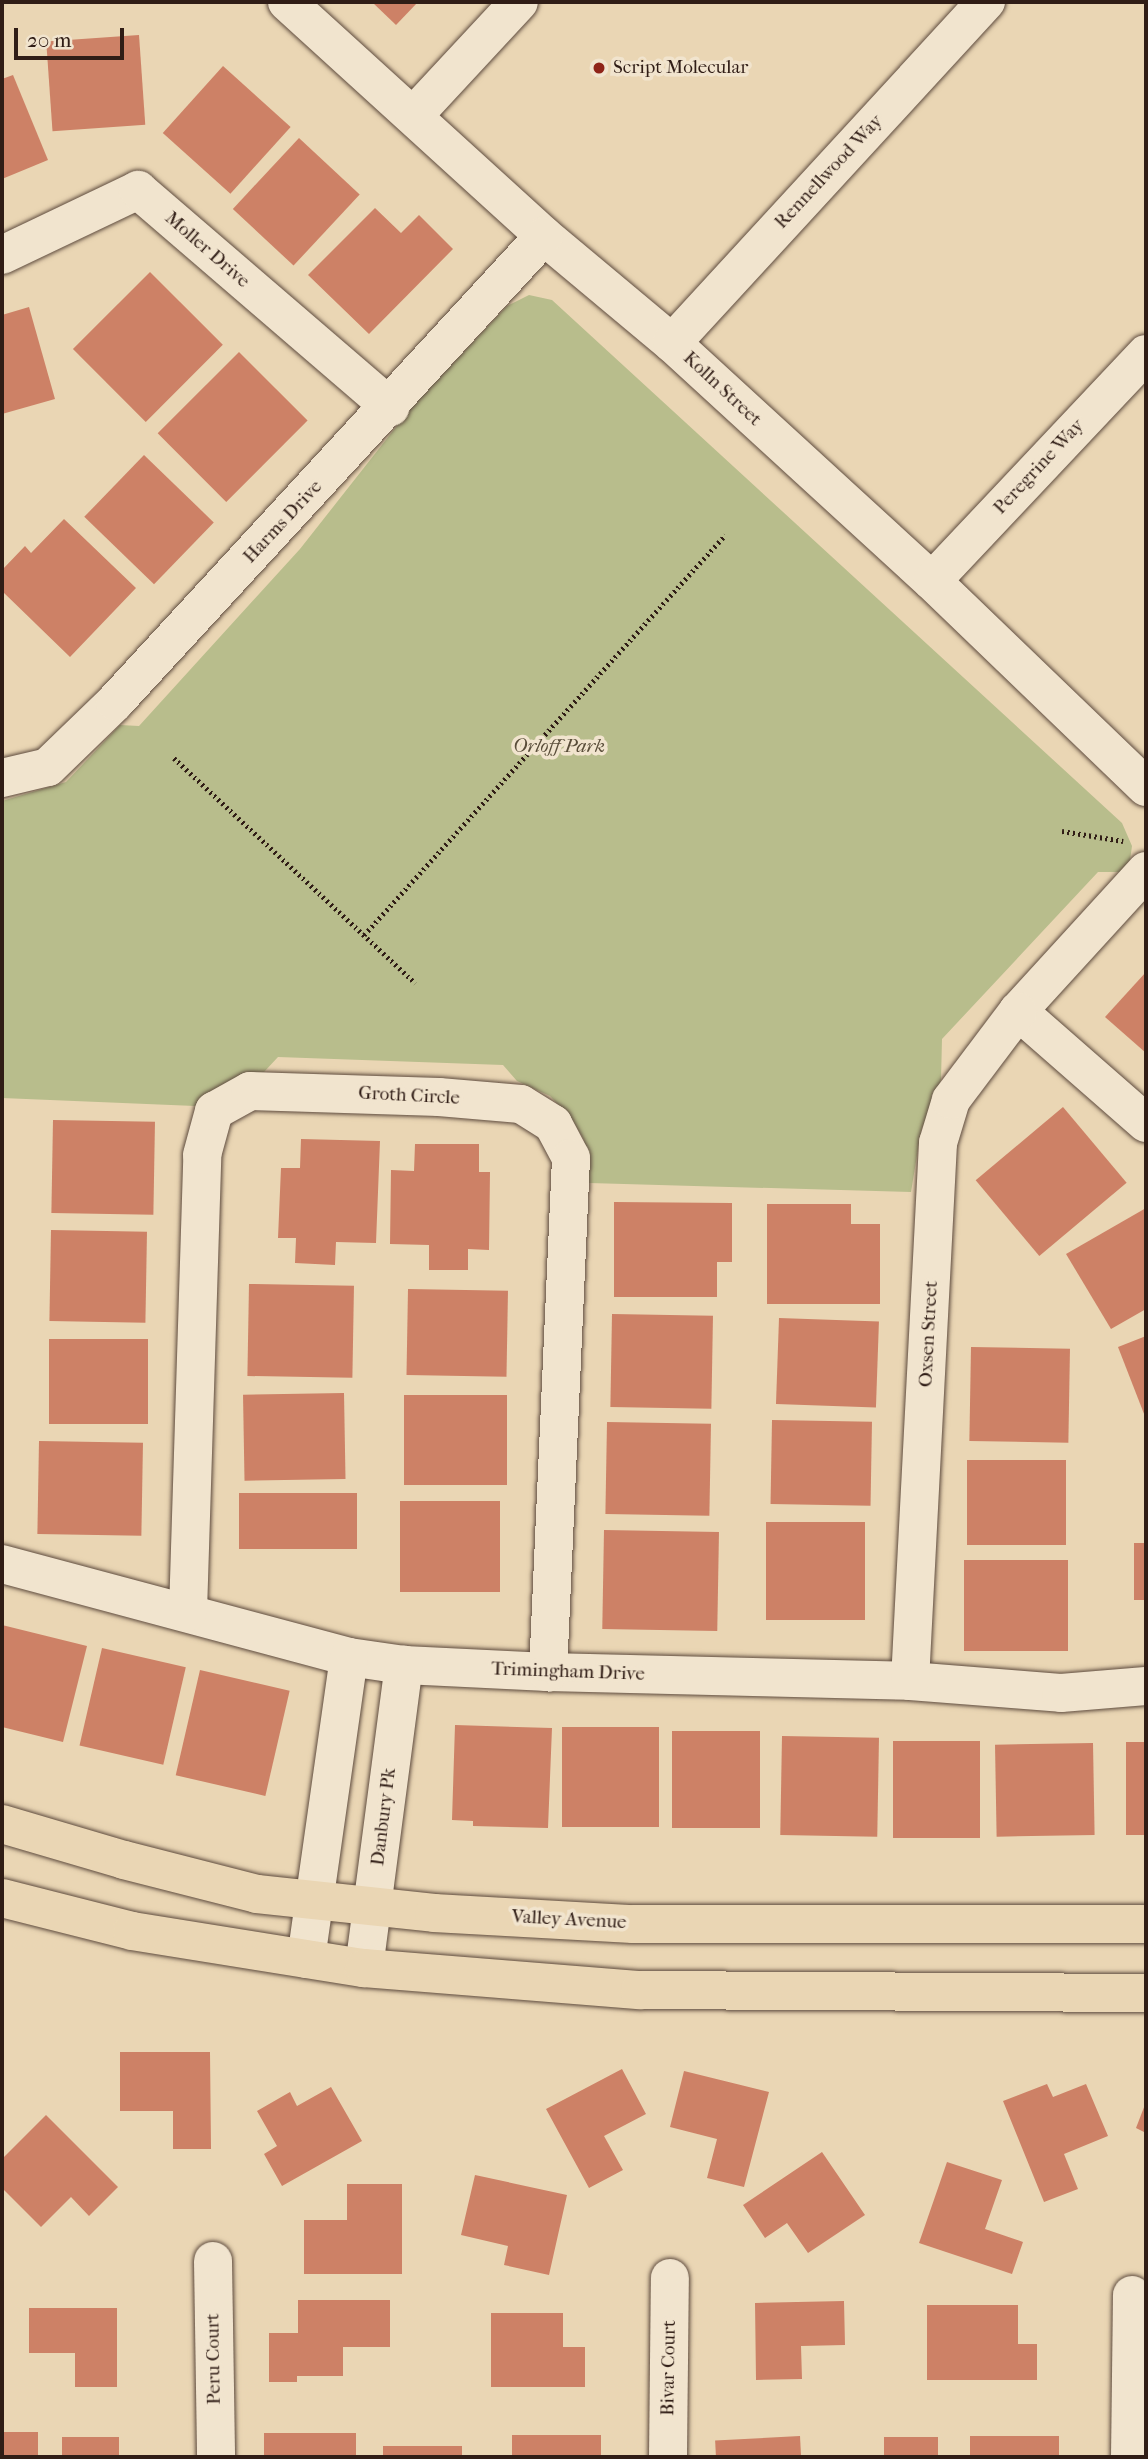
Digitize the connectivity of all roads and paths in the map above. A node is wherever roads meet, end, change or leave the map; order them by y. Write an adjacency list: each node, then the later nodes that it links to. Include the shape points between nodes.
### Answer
1 (287, 2): 4 (street, Kolln Street)
2 (519, 2): 4 (street)
3 (986, 2): 7 (street, Rennellwood Way)
4 (414, 115): 5 (street, Kolln Street)
5 (544, 236): 7 (street, Kolln Street); 9 (street, Harms Drive)
6 (2, 255): 9 (street, Moller Drive, via 138,190)
7 (672, 343): 11 (street, Kolln Street)
8 (1146, 354): 11 (street, Peregrine Way)
9 (390, 407): 13 (street, Harms Drive, via 116,702 58,758 48,767)
10 (725, 535): 18 (path)
11 (932, 581): 14 (street, Kolln Street)
12 (174, 758): 18 (path)
13 (2, 778)
14 (1146, 787)
15 (1062, 831): 16 (path)
16 (1123, 841)
17 (1146, 871): 20 (street)
18 (364, 935): 19 (path)
19 (415, 983)
20 (1018, 1011): 21 (street); 27 (street, Oxsen Street, via 951,1100 938,1143)
21 (1146, 1123)
22 (2, 1564): 23 (street, Trimingham Drive)
23 (188, 1612): 24 (street, Trimingham Drive); 26 (street, Groth Circle, via 202,1155 214,1111 250,1091 521,1104 553,1124 571,1158)
24 (349, 1657): 25 (street, Trimingham Drive); 31 (street)
25 (404, 1665): 26 (street, Trimingham Drive); 32 (street, Danbury Pk)
26 (548, 1672): 27 (street, Trimingham Drive)
27 (910, 1681): 28 (street, Trimingham Drive, via 1061,1693)
28 (1146, 1686)
29 (2, 1824): 31 (main road, Valley Avenue, via 257,1894)
30 (2, 1898): 34 (main road, via 132,1931)
31 (313, 1900): 32 (main road, Valley Avenue); 34 (street)
32 (372, 1907): 33 (main road, Valley Avenue, via 633,1924); 35 (street, Danbury Pk)
33 (1146, 1924)
34 (306, 1959): 35 (main road)
35 (364, 1968): 36 (main road, via 640,1990)
36 (1146, 1993)
37 (213, 2261): 40 (street, Peru Court)
38 (670, 2278): 41 (street, Bivar Court)
39 (1132, 2295): 42 (street)
40 (216, 2457)
41 (668, 2457)
42 (1130, 2457)

